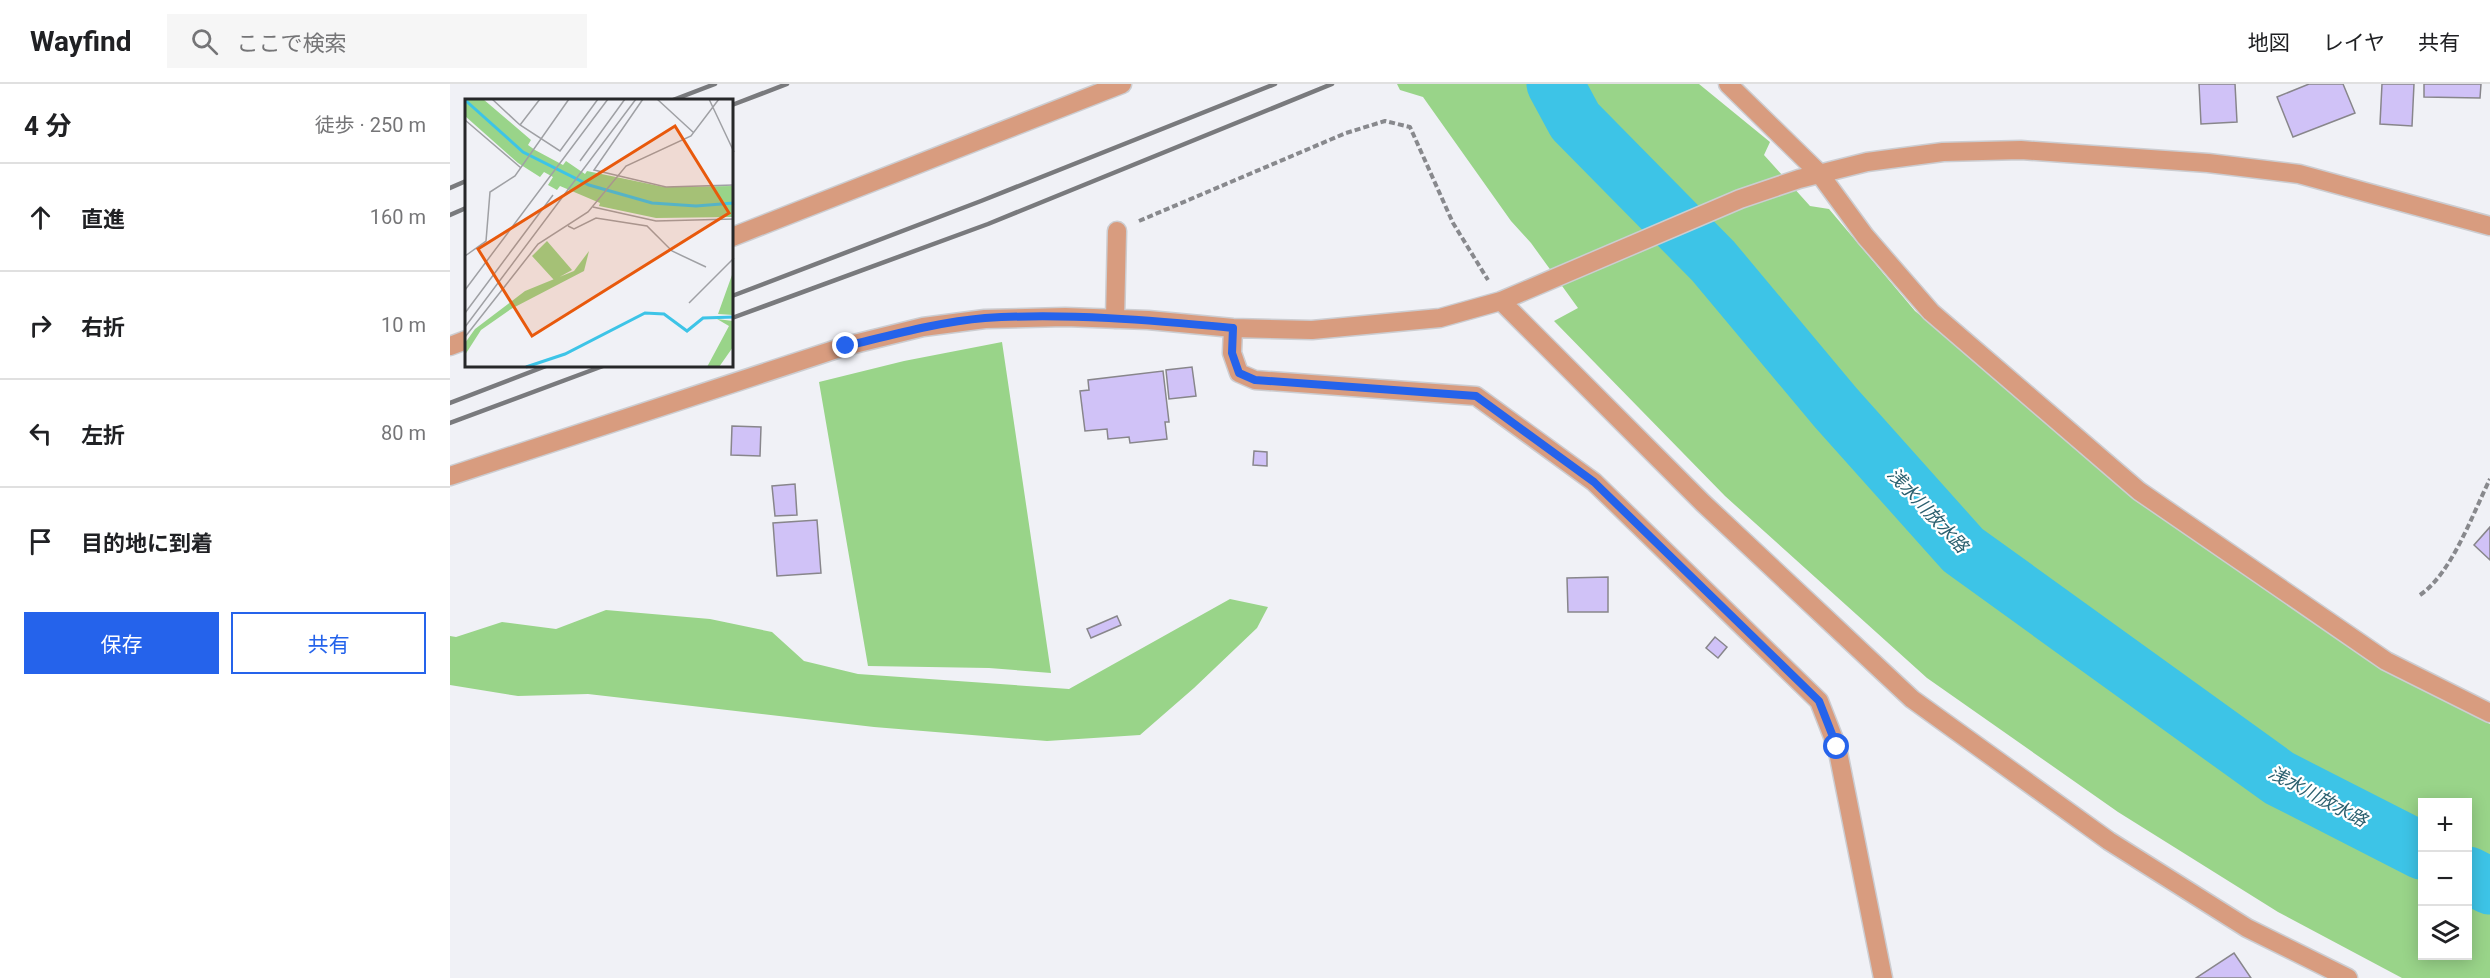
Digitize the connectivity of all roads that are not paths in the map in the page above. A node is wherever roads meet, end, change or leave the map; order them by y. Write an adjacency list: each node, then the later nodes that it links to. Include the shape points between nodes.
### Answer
1 (1122, 84): 6 (street)
2 (1728, 84): 3 (street)
3 (1819, 173): 4 (street, via 1943,152 2021,150 2208,163 2299,174); 7 (street, via 1740,199); 13 (street, via 1931,312 2139,490 2386,661)
4 (2490, 226)
5 (1117, 231): 8 (street)
6 (734, 236)
7 (1501, 301): 9 (street, via 1440,318 1381,325 1312,330); 15 (street, via 1703,503 1912,699 2109,841 2237,922)
8 (1115, 319): 9 (street); 12 (street, via 985,318 923,327 825,352)
9 (1233, 328): 14 (street, via 1232,353 1239,373 1255,380 1476,396 1594,482 1819,701 1837,747)
10 (465, 340): 11 (street)
11 (450, 346)
12 (450, 476)
13 (2490, 713)
14 (1883, 978)
15 (2349, 978)

